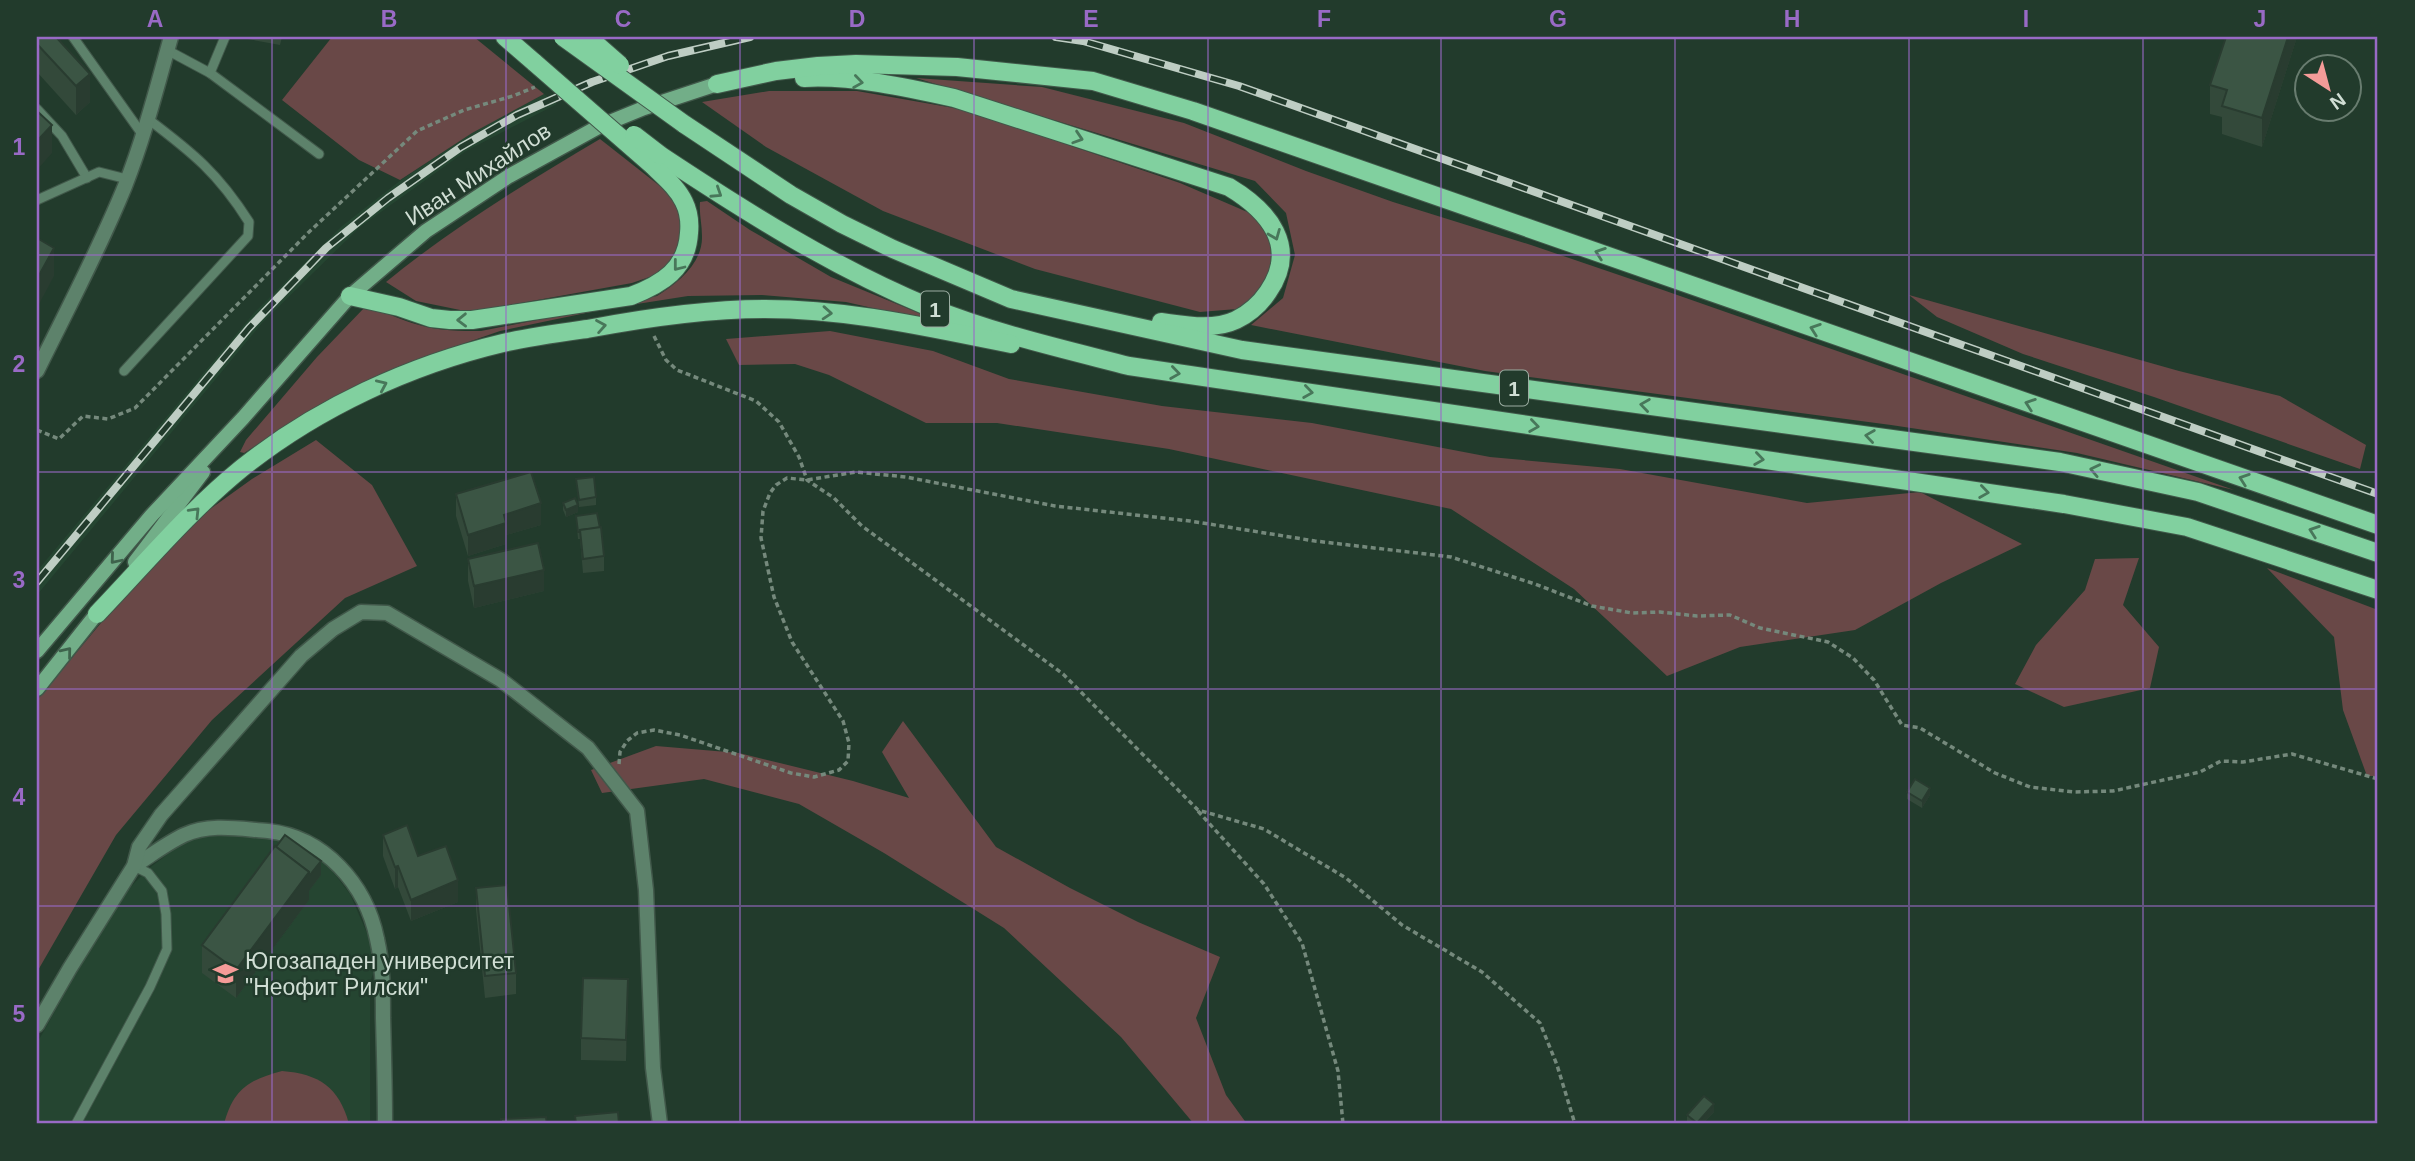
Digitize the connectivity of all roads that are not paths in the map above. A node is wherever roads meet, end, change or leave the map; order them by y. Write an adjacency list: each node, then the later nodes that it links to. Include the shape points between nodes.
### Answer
1 (73, 37): 12 (lane)
2 (225, 37): 7 (lane)
3 (505, 37): 14 (main road, 1, bridge)
4 (563, 37): 11 (main road, 1, bridge)
5 (588, 37): 11 (main road, bridge)
6 (169, 43): 7 (lane); 10 (street)
7 (210, 73): 13 (lane)
8 (717, 84): 18 (main road, Иван Михайлов, via 600,127 509,176 426,231); 19 (main road, one-way to 19, via 822,77 954,98 1229,187 1261,212 1279,240 1280,262 1273,285 1264,299 1234,321 1183,325); 24 (main road, one-way to 8, via 1233,125 1093,81 957,67 856,64 776,71)
9 (37, 108): 15 (lane, via 62,136)
10 (148, 118): 12 (street); 21 (lane, via 219,178 249,222 249,229 248,236)
11 (684, 124): 19 (main road, 1, via 842,224)
12 (142, 134): 16 (street)
13 (319, 154)
14 (656, 160): 18 (main road, one-way to 18, via 684,201 690,219 687,253 679,268 650,289 631,296 472,320 431,318); 20 (main road, 1, one-way to 20, via 789,238 931,307)
15 (87, 178): 16 (lane, via 103,172); 17 (lane)
16 (128, 178): 22 (street)
17 (37, 200)
18 (350, 296): 23 (main road, Иван Михайлов)
19 (1011, 299): 25 (main road, 1, one-way to 19, via 2198,492 2060,462 1242,350)
20 (1129, 366): 26 (main road, 1, one-way to 26, via 2064,504 2187,527); 27 (main road, one-way to 20, via 225,483 322,413 415,370 503,343 651,317 765,309 876,318)
21 (124, 371)
22 (37, 372)
23 (243, 418): 27 (main road, Иван Михайлов); 28 (main road, Иван Михайлов, one-way to 28, via 151,516)
24 (2378, 526)
25 (2378, 553)
26 (2378, 590)
27 (97, 614): 29 (main road, Иван Михайлов, one-way to 27)
28 (37, 651)
29 (37, 689)
30 (134, 866): 31 (street); 32 (lane, via 148,873 162,891 167,949); 33 (street, via 183,835 205,828 228,828 286,833 323,852 342,869 358,889 377,936 382,967); 34 (street, via 139,847 161,815 300,656 362,612 387,613 501,680 588,748 637,811)
31 (37, 1025)
32 (76, 1124)
33 (385, 1124)
34 (660, 1124)

